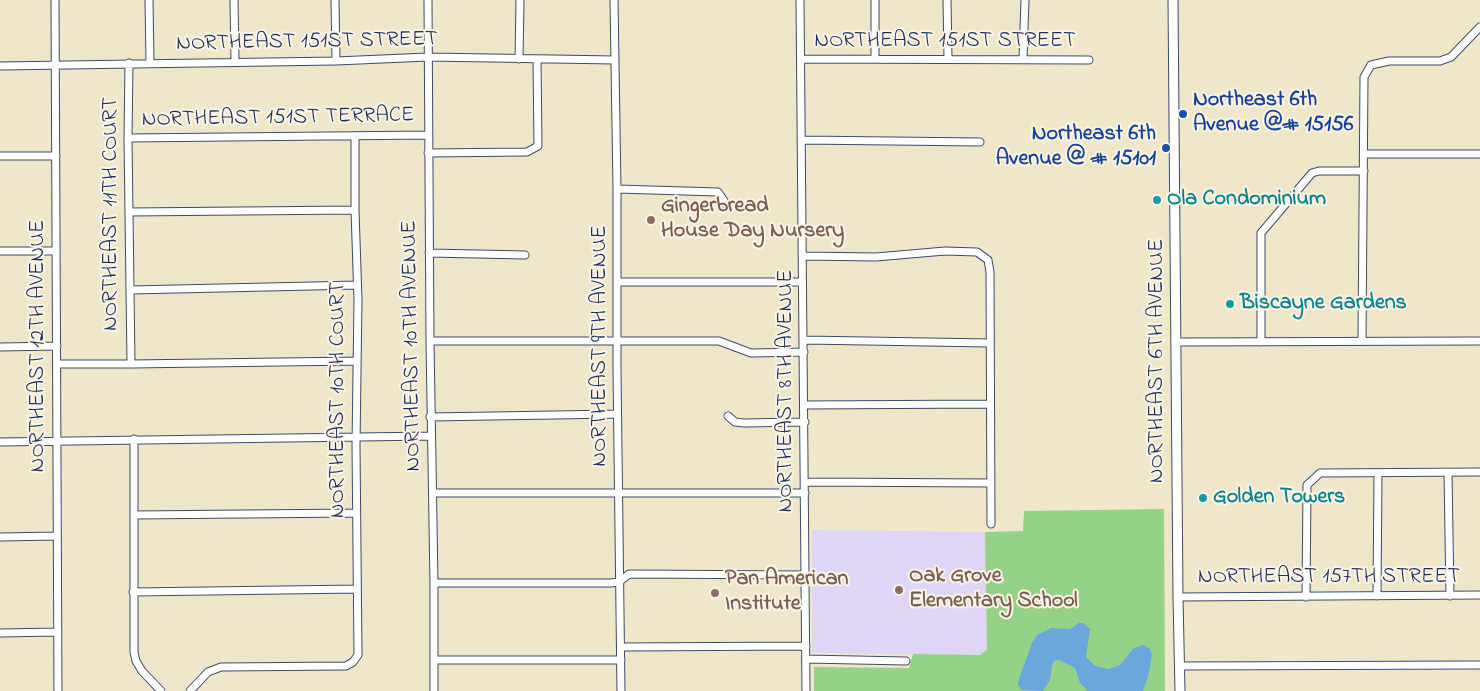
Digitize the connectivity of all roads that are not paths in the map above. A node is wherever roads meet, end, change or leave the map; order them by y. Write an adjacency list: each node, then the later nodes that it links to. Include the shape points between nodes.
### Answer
1 (55, 0): 27 (street, NORTHEAST 12TH AVENUE)
2 (149, 0): 26 (street)
3 (234, 0): 24 (street)
4 (335, 0): 21 (street)
5 (428, 0): 14 (street, NORTHEAST 10TH AVENUE)
6 (520, 0): 17 (street)
7 (614, 0): 22 (street, NORTHEAST 9TH AVENUE)
8 (800, 0): 19 (street, NORTHEAST 8TH AVENUE)
9 (874, 0): 15 (street)
10 (947, 0): 16 (street)
11 (1025, 0): 20 (street)
12 (1173, 0): 58 (main road, NORTHEAST 6TH AVENUE)
13 (1480, 26): 35 (street, via 1451,57 1440,61 1389,61 1371,66 1364,76)
14 (428, 57): 17 (street, NORTHEAST 151ST STREET); 21 (street, NORTHEAST 151ST STREET); 29 (street, NORTHEAST 10TH AVENUE)
15 (875, 58): 16 (street, NORTHEAST 151ST STREET); 19 (street, NORTHEAST 151ST STREET)
16 (948, 58): 20 (street, NORTHEAST 151ST STREET)
17 (519, 59): 18 (street, NORTHEAST 151ST STREET)
18 (537, 59): 22 (street, NORTHEAST 151ST STREET); 34 (street, via 538,146 527,152)
19 (801, 59): 32 (street, NORTHEAST 8TH AVENUE)
20 (1022, 59): 23 (street, NORTHEAST 151ST STREET)
21 (336, 60): 24 (street, NORTHEAST 151ST STREET)
22 (615, 60): 40 (street, NORTHEAST 9TH AVENUE)
23 (1089, 60)
24 (235, 62): 26 (street, NORTHEAST 151ST STREET)
25 (129, 63): 26 (street, NORTHEAST 151ST STREET); 27 (street, NORTHEAST 151ST STREET); 31 (street, NORTHEAST 11TH COURT)
26 (150, 63)
27 (56, 65): 28 (street, NORTHEAST 151ST STREET); 38 (street, NORTHEAST 12TH AVENUE)
28 (0, 66)
29 (428, 135): 30 (street, NORTHEAST 151ST TERRACE); 34 (street, NORTHEAST 10TH AVENUE)
30 (355, 136): 31 (street, NORTHEAST 151ST TERRACE); 42 (street, NORTHEAST 10TH COURT)
31 (128, 138): 43 (street, NORTHEAST 11TH COURT)
32 (802, 140): 33 (street); 48 (street, NORTHEAST 8TH AVENUE)
33 (980, 142)
34 (428, 152): 46 (street, NORTHEAST 10TH AVENUE)
35 (1365, 154): 36 (street); 39 (street)
36 (1480, 154)
37 (0, 156): 38 (street)
38 (56, 156): 45 (street, NORTHEAST 12TH AVENUE)
39 (1364, 171): 56 (street); 59 (street, via 1312,173 1261,233)
40 (618, 189): 41 (street, via 718,192); 49 (street, NORTHEAST 9TH AVENUE)
41 (728, 207)
42 (355, 210): 43 (street); 51 (street, NORTHEAST 10TH COURT)
43 (129, 212): 52 (street, NORTHEAST 11TH COURT)
44 (0, 251): 45 (street)
45 (56, 251): 61 (street, NORTHEAST 12TH AVENUE)
46 (429, 254): 47 (street); 54 (street, NORTHEAST 10TH AVENUE)
47 (525, 255)
48 (804, 256): 50 (street, NORTHEAST 8TH AVENUE); 60 (street, via 977,252 988,260 990,272)
49 (617, 282): 50 (street); 55 (street, NORTHEAST 9TH AVENUE)
50 (802, 282): 53 (street, NORTHEAST 8TH AVENUE)
51 (358, 286): 52 (street); 64 (street, NORTHEAST 10TH COURT)
52 (130, 290): 66 (street, NORTHEAST 11TH COURT)
53 (804, 340): 60 (street); 63 (street, NORTHEAST 8TH AVENUE)
54 (430, 341): 55 (street); 71 (street, NORTHEAST 10TH AVENUE)
55 (618, 341): 63 (street, via 720,341 751,352); 69 (street, NORTHEAST 9TH AVENUE)
56 (1362, 341): 57 (street); 59 (street)
57 (1480, 341)
58 (1177, 342): 59 (street); 97 (main road, NORTHEAST 6TH AVENUE)
59 (1261, 342)
60 (990, 343): 67 (street)
61 (57, 346): 62 (street); 65 (street, NORTHEAST 12TH AVENUE)
62 (0, 347)
63 (804, 352): 68 (street, NORTHEAST 8TH AVENUE)
64 (356, 361): 66 (street); 74 (street, NORTHEAST 10TH COURT)
65 (57, 364): 66 (street); 76 (street, NORTHEAST 12TH AVENUE)
66 (131, 364)
67 (990, 404): 68 (street); 82 (street)
68 (804, 405): 72 (street, NORTHEAST 8TH AVENUE)
69 (617, 414): 71 (street); 84 (street, NORTHEAST 9TH AVENUE)
70 (728, 416): 72 (street, via 744,424)
71 (430, 417): 73 (street, NORTHEAST 10TH AVENUE)
72 (804, 422): 81 (street, NORTHEAST 8TH AVENUE)
73 (431, 436): 74 (street); 83 (street, NORTHEAST 10TH AVENUE)
74 (356, 438): 75 (street); 86 (street, NORTHEAST 10TH COURT)
75 (134, 439): 76 (street); 87 (street)
76 (58, 441): 77 (street); 89 (street, NORTHEAST 12TH AVENUE)
77 (0, 442)
78 (1480, 472): 80 (street)
79 (1378, 473): 80 (street); 98 (street); 100 (street, via 1320,473 1307,485)
80 (1448, 473): 99 (street)
81 (805, 482): 82 (street); 85 (street, NORTHEAST 8TH AVENUE)
82 (991, 483): 88 (street)
83 (433, 493): 84 (street); 93 (street, NORTHEAST 10TH AVENUE)
84 (619, 493): 85 (street); 92 (street, NORTHEAST 9TH AVENUE)
85 (805, 493): 91 (street, NORTHEAST 8TH AVENUE)
86 (356, 513): 87 (street); 94 (street, NORTHEAST 10TH COURT)
87 (134, 515): 95 (street)
88 (991, 524)
89 (58, 536): 90 (street); 101 (street, NORTHEAST 12TH AVENUE)
90 (0, 537)
91 (806, 575): 92 (street, via 629,574); 103 (street, NORTHEAST 8TH AVENUE)
92 (619, 582): 93 (street); 104 (street, NORTHEAST 9TH AVENUE)
93 (434, 583): 106 (street, NORTHEAST 10TH AVENUE)
94 (357, 590): 95 (street); 113 (street, NORTHEAST 10TH COURT, via 358,655 353,662 346,666 221,667 208,672)
95 (133, 592): 112 (street, via 136,661)
96 (1480, 595): 99 (street, NORTHEAST 157TH STREET)
97 (1178, 596): 100 (street, NORTHEAST 157TH STREET); 110 (main road, NORTHEAST 6TH AVENUE)
98 (1378, 596): 99 (street, NORTHEAST 157TH STREET); 100 (street, NORTHEAST 157TH STREET)
99 (1450, 596)
100 (1306, 597)
101 (58, 632): 102 (street); 111 (street, NORTHEAST 12TH AVENUE)
102 (0, 633)
103 (806, 646): 104 (street); 105 (street, NORTHEAST 8TH AVENUE)
104 (620, 647): 107 (street, NORTHEAST 9TH AVENUE)
105 (806, 659): 108 (street); 116 (street, NORTHEAST 8TH AVENUE)
106 (434, 660): 107 (street); 114 (street, NORTHEAST 10TH AVENUE)
107 (621, 660): 115 (street, NORTHEAST 9TH AVENUE)
108 (906, 660)
109 (1480, 665): 110 (street)
110 (1180, 666): 117 (main road, NORTHEAST 6TH AVENUE)
111 (58, 691)
112 (161, 691)
113 (190, 691)
114 (434, 691)
115 (621, 691)
116 (806, 691)
117 (1180, 691)

